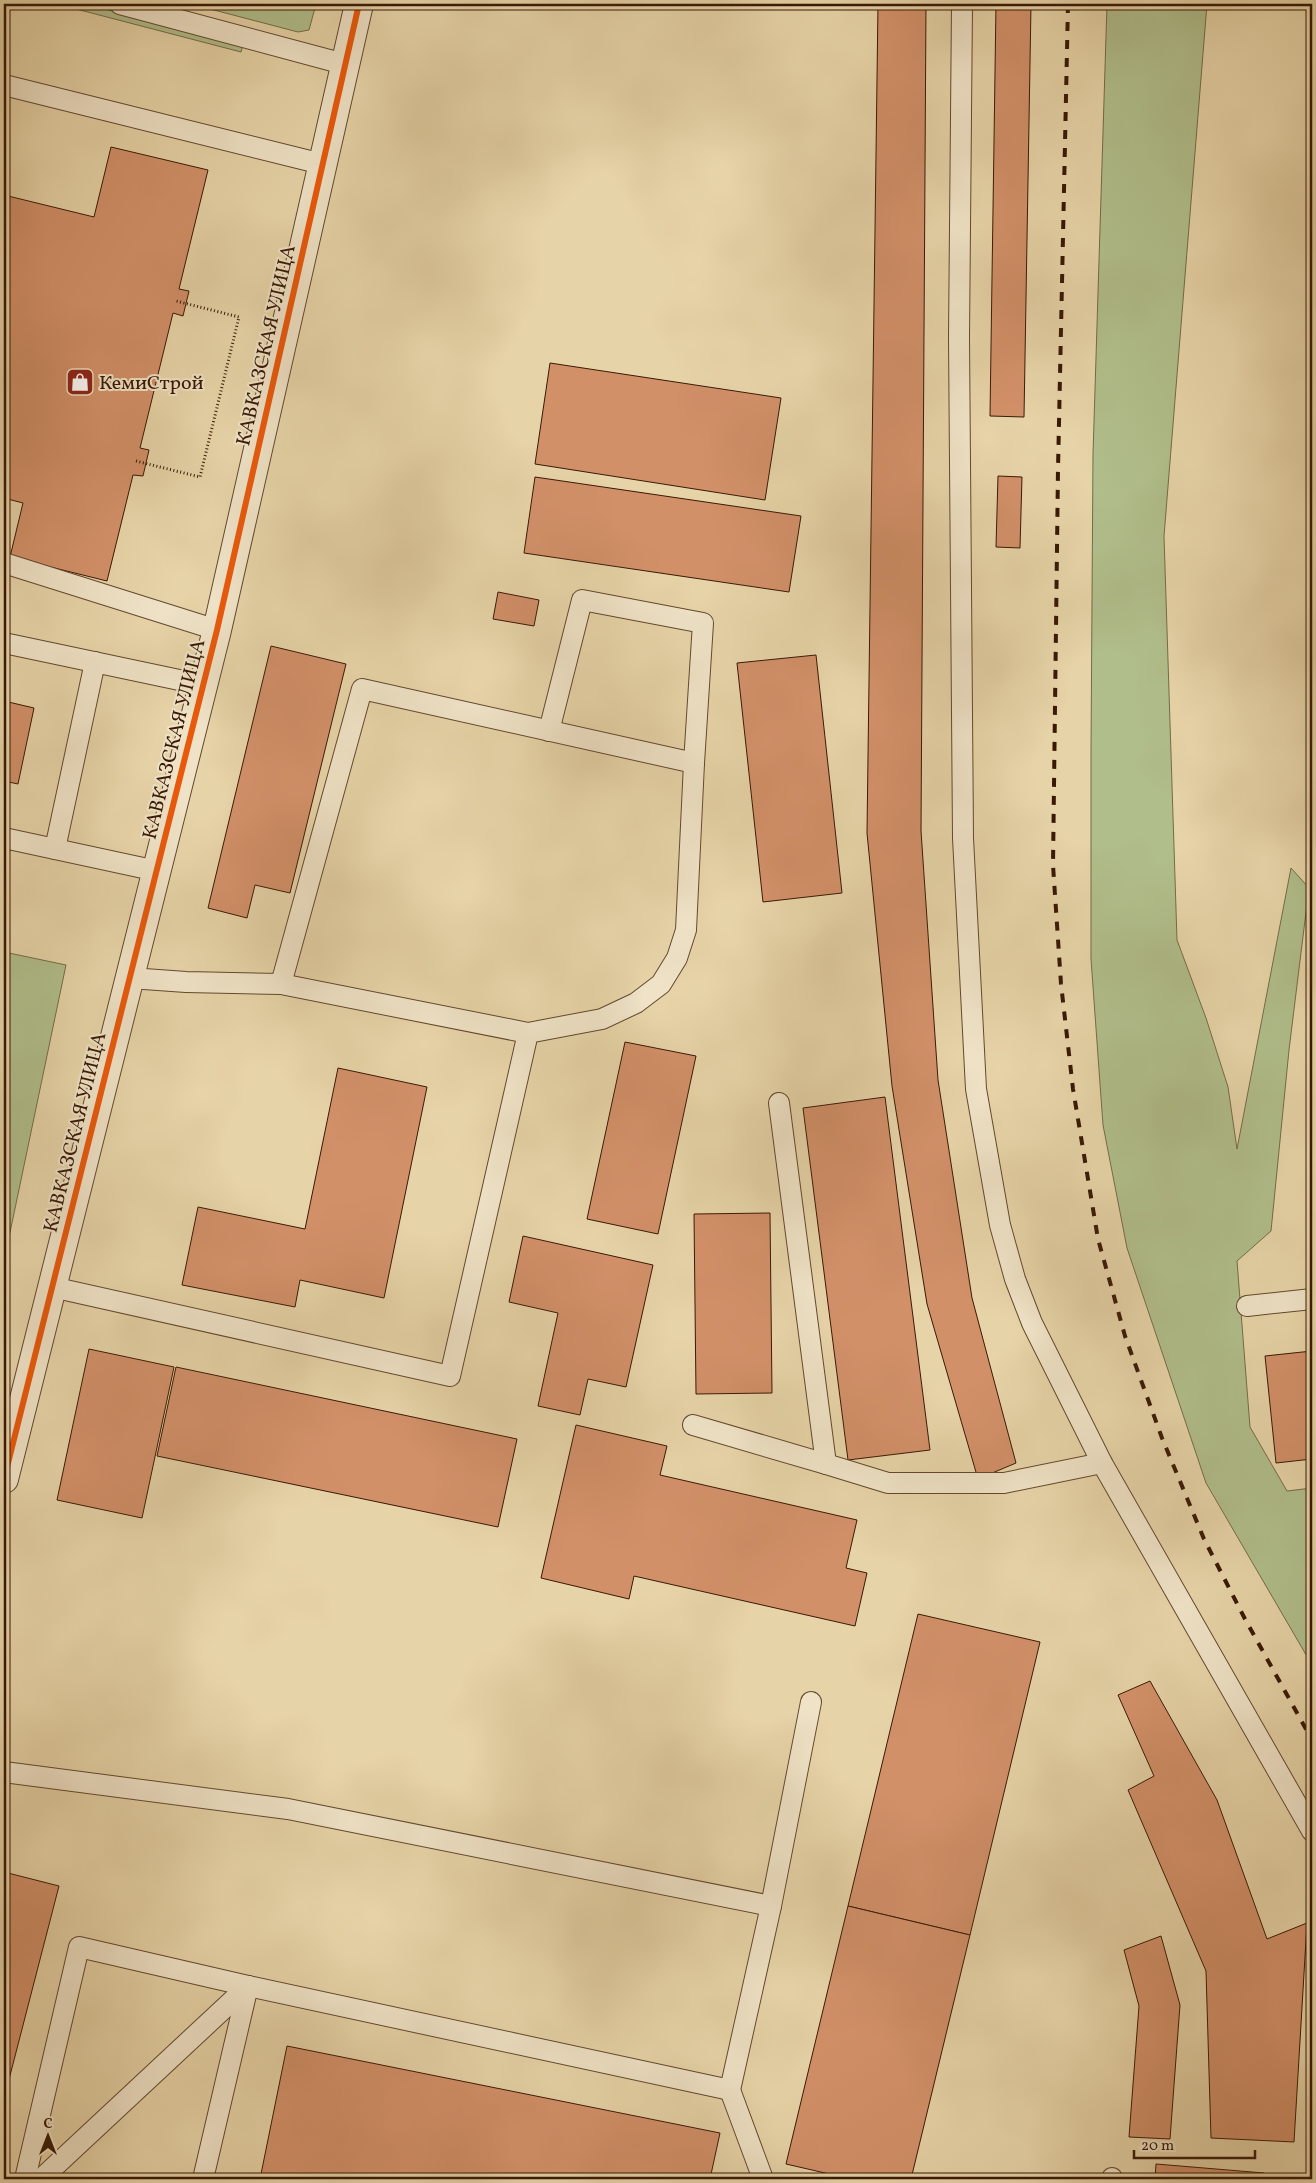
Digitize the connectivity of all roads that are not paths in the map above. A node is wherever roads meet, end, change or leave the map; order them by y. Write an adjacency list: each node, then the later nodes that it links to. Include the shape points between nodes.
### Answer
1 (120, 4): 4 (lane)
2 (358, 4): 4 (street, КАВКАЗСКАЯ УЛИЦА)
3 (962, 4): 25 (lane, via 959,348 963,838 976,1089 1000,1226 1015,1279 1032,1323)
4 (344, 64): 6 (street, КАВКАЗСКАЯ УЛИЦА)
5 (4, 84): 6 (lane)
6 (322, 164): 8 (street, КАВКАЗСКАЯ УЛИЦА)
7 (4, 563): 8 (lane)
8 (217, 630): 11 (street, КАВКАЗСКАЯ УЛИЦА)
9 (4, 643): 10 (lane)
10 (95, 662): 11 (lane); 15 (lane)
11 (203, 685): 16 (street, КАВКАЗСКАЯ УЛИЦА)
12 (549, 731): 13 (lane); 13 (lane, via 582,600 703,623); 18 (lane, via 362,689)
13 (694, 764): 19 (lane, via 686,930 677,958 661,984 636,1003 602,1019)
14 (4, 838): 15 (lane)
15 (55, 849): 16 (lane)
16 (157, 870): 17 (street, КАВКАЗСКАЯ УЛИЦА)
17 (130, 978): 18 (lane); 21 (street, КАВКАЗСКАЯ УЛИЦА)
18 (281, 984): 19 (lane)
19 (528, 1033): 21 (lane, via 450,1376)
20 (779, 1103): 26 (lane)
21 (52, 1287): 27 (street, КАВКАЗСКАЯ УЛИЦА)
22 (1312, 1299): 23 (lane)
23 (1247, 1306)
24 (693, 1426): 26 (lane)
25 (1102, 1462): 26 (lane, via 1004,1483 888,1483); 30 (lane)
26 (826, 1464)
27 (4, 1479)
28 (810, 1702): 31 (lane)
29 (4, 1772): 31 (lane, via 288,1809)
30 (1312, 1831)
31 (771, 1906): 33 (lane)
32 (248, 1986): 33 (lane); 34 (lane, via 80,1947); 35 (lane); 36 (lane)
33 (730, 2090): 37 (lane)
34 (25, 2179)
35 (41, 2179)
36 (203, 2179)
37 (763, 2179)

